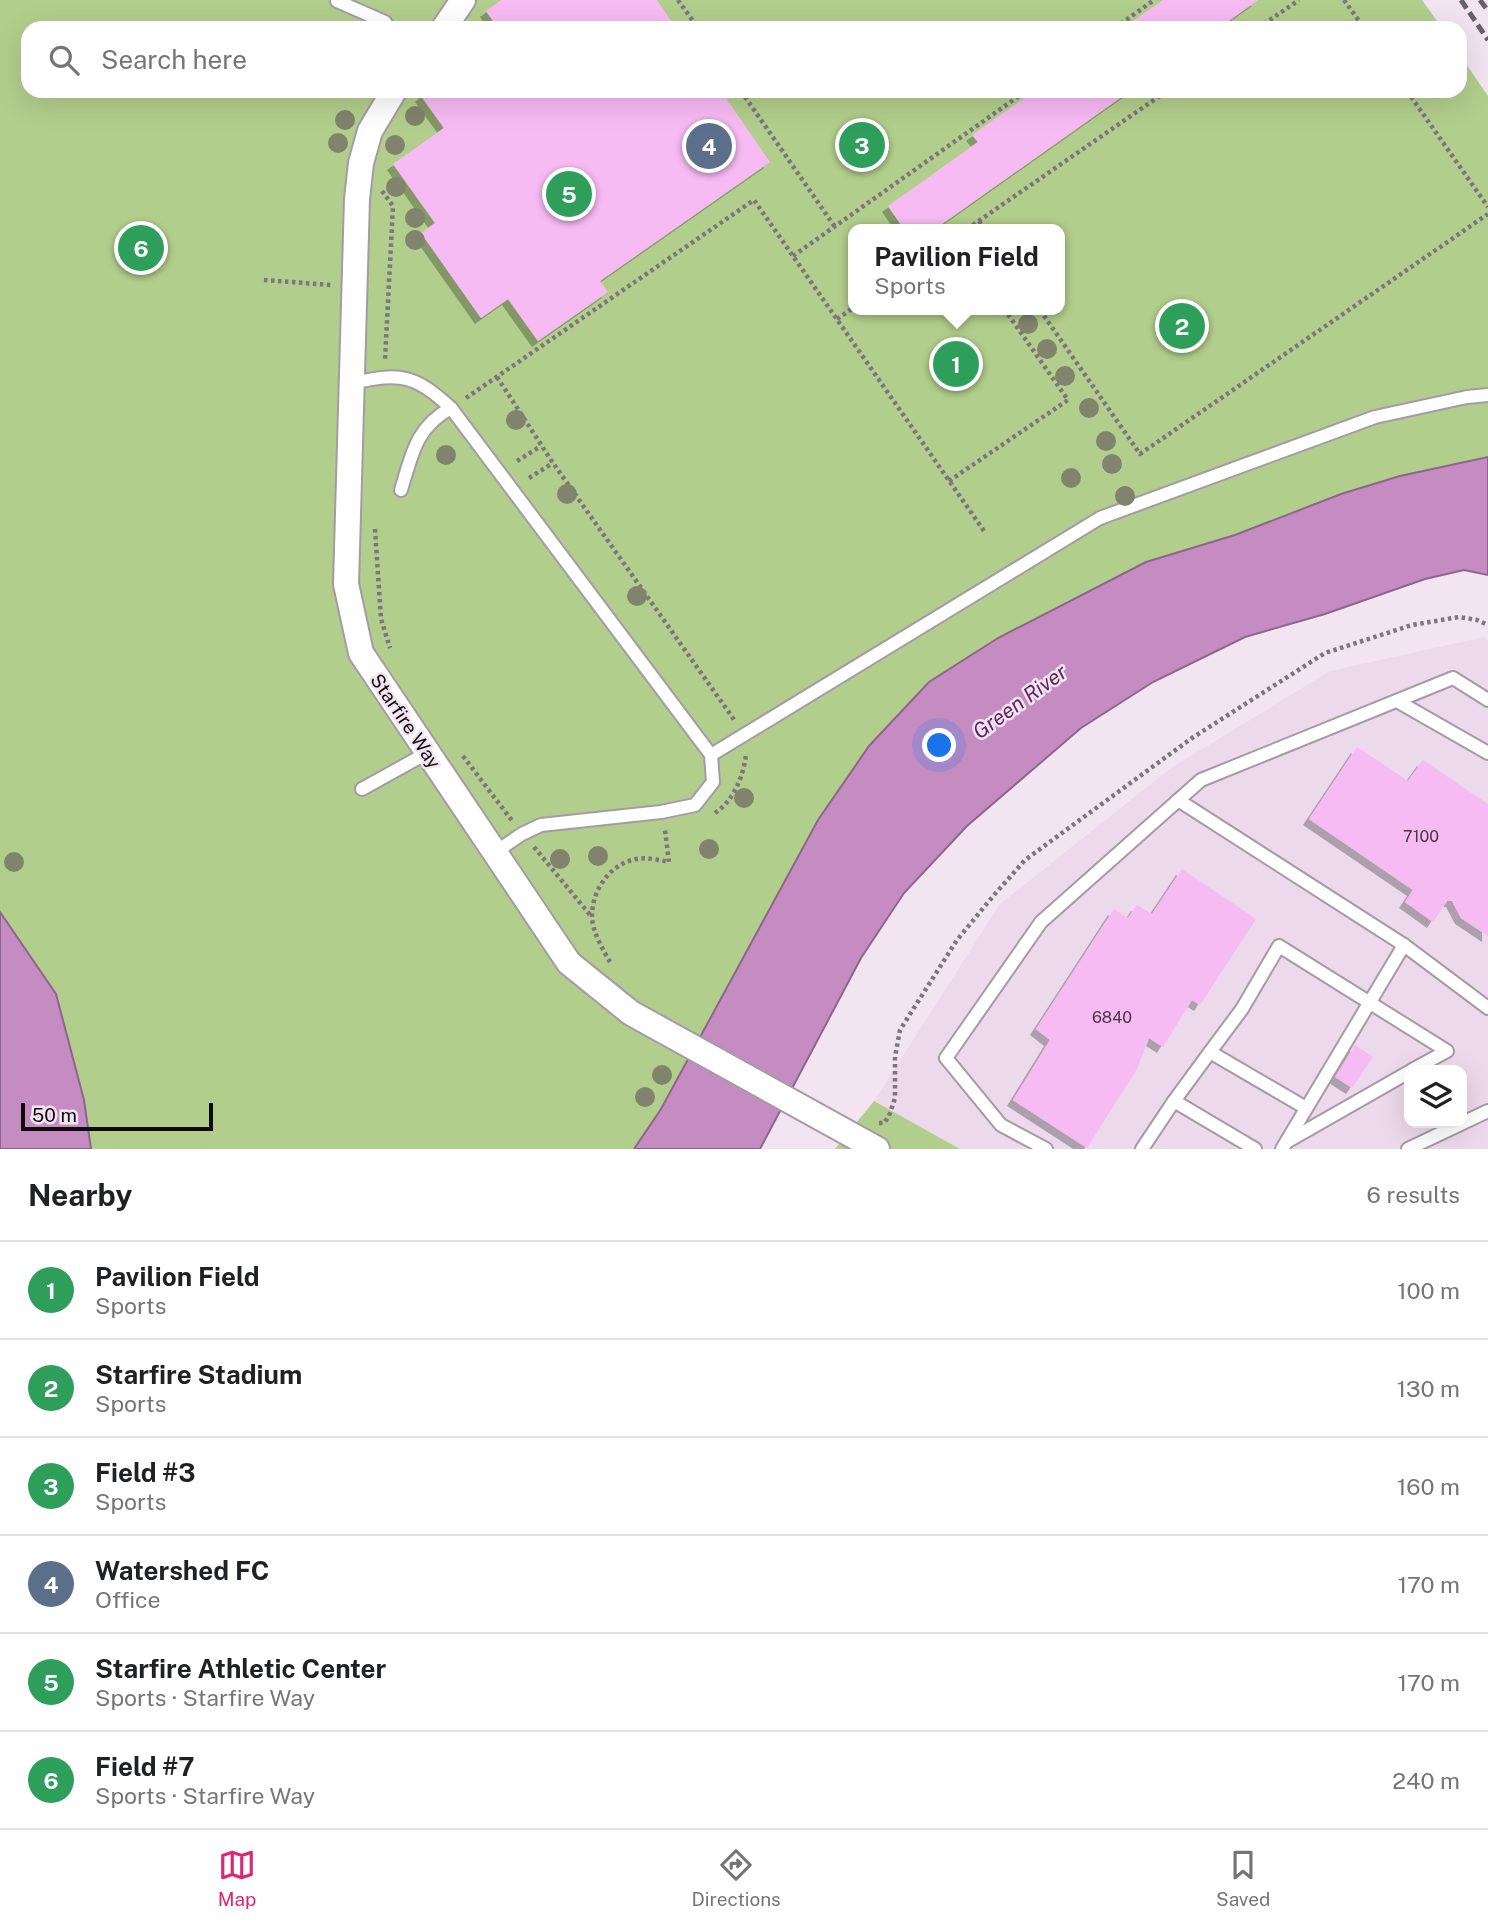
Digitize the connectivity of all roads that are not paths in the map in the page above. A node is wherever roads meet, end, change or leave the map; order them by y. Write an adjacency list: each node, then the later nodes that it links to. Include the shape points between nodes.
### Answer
1 (463, 0): 4 (street)
2 (337, 1): 3 (lane)
3 (383, 21)
4 (449, 21)
5 (390, 98): 6 (street, Starfire Way, via 370,131 361,163)
6 (353, 383): 8 (lane, via 396,375 429,388); 12 (street, Starfire Way, via 346,584 361,653)
7 (1488, 395): 14 (lane, via 1375,417 1100,518)
8 (451, 408): 9 (lane, via 434,417 417,439); 14 (lane)
9 (401, 490)
10 (1488, 700): 11 (lane, via 1453,678)
11 (1397, 701): 13 (lane); 16 (lane, via 1202,780)
12 (427, 753): 15 (lane); 17 (street, Starfire Way)
13 (1488, 753)
14 (711, 755): 17 (lane, via 713,782 695,805 541,825)
15 (362, 789)
16 (1178, 800): 18 (lane); 29 (lane, via 1041,922 946,1058 1001,1125)
17 (494, 853): 28 (street, Starfire Way, via 569,963 631,1013)
18 (1404, 945): 19 (lane); 20 (lane)
19 (1369, 1003): 21 (lane, via 1279,946); 22 (lane, via 1447,1051); 25 (lane)
20 (1488, 1008)
21 (1210, 1052): 24 (lane); 25 (lane)
22 (1422, 1065)
23 (1404, 1075): 27 (lane)
24 (1174, 1101): 30 (lane); 31 (lane)
25 (1307, 1108): 27 (lane)
26 (1488, 1111): 32 (lane)
27 (1284, 1145)
28 (877, 1149)
29 (1046, 1149)
30 (1142, 1149)
31 (1255, 1149)
32 (1408, 1149)

